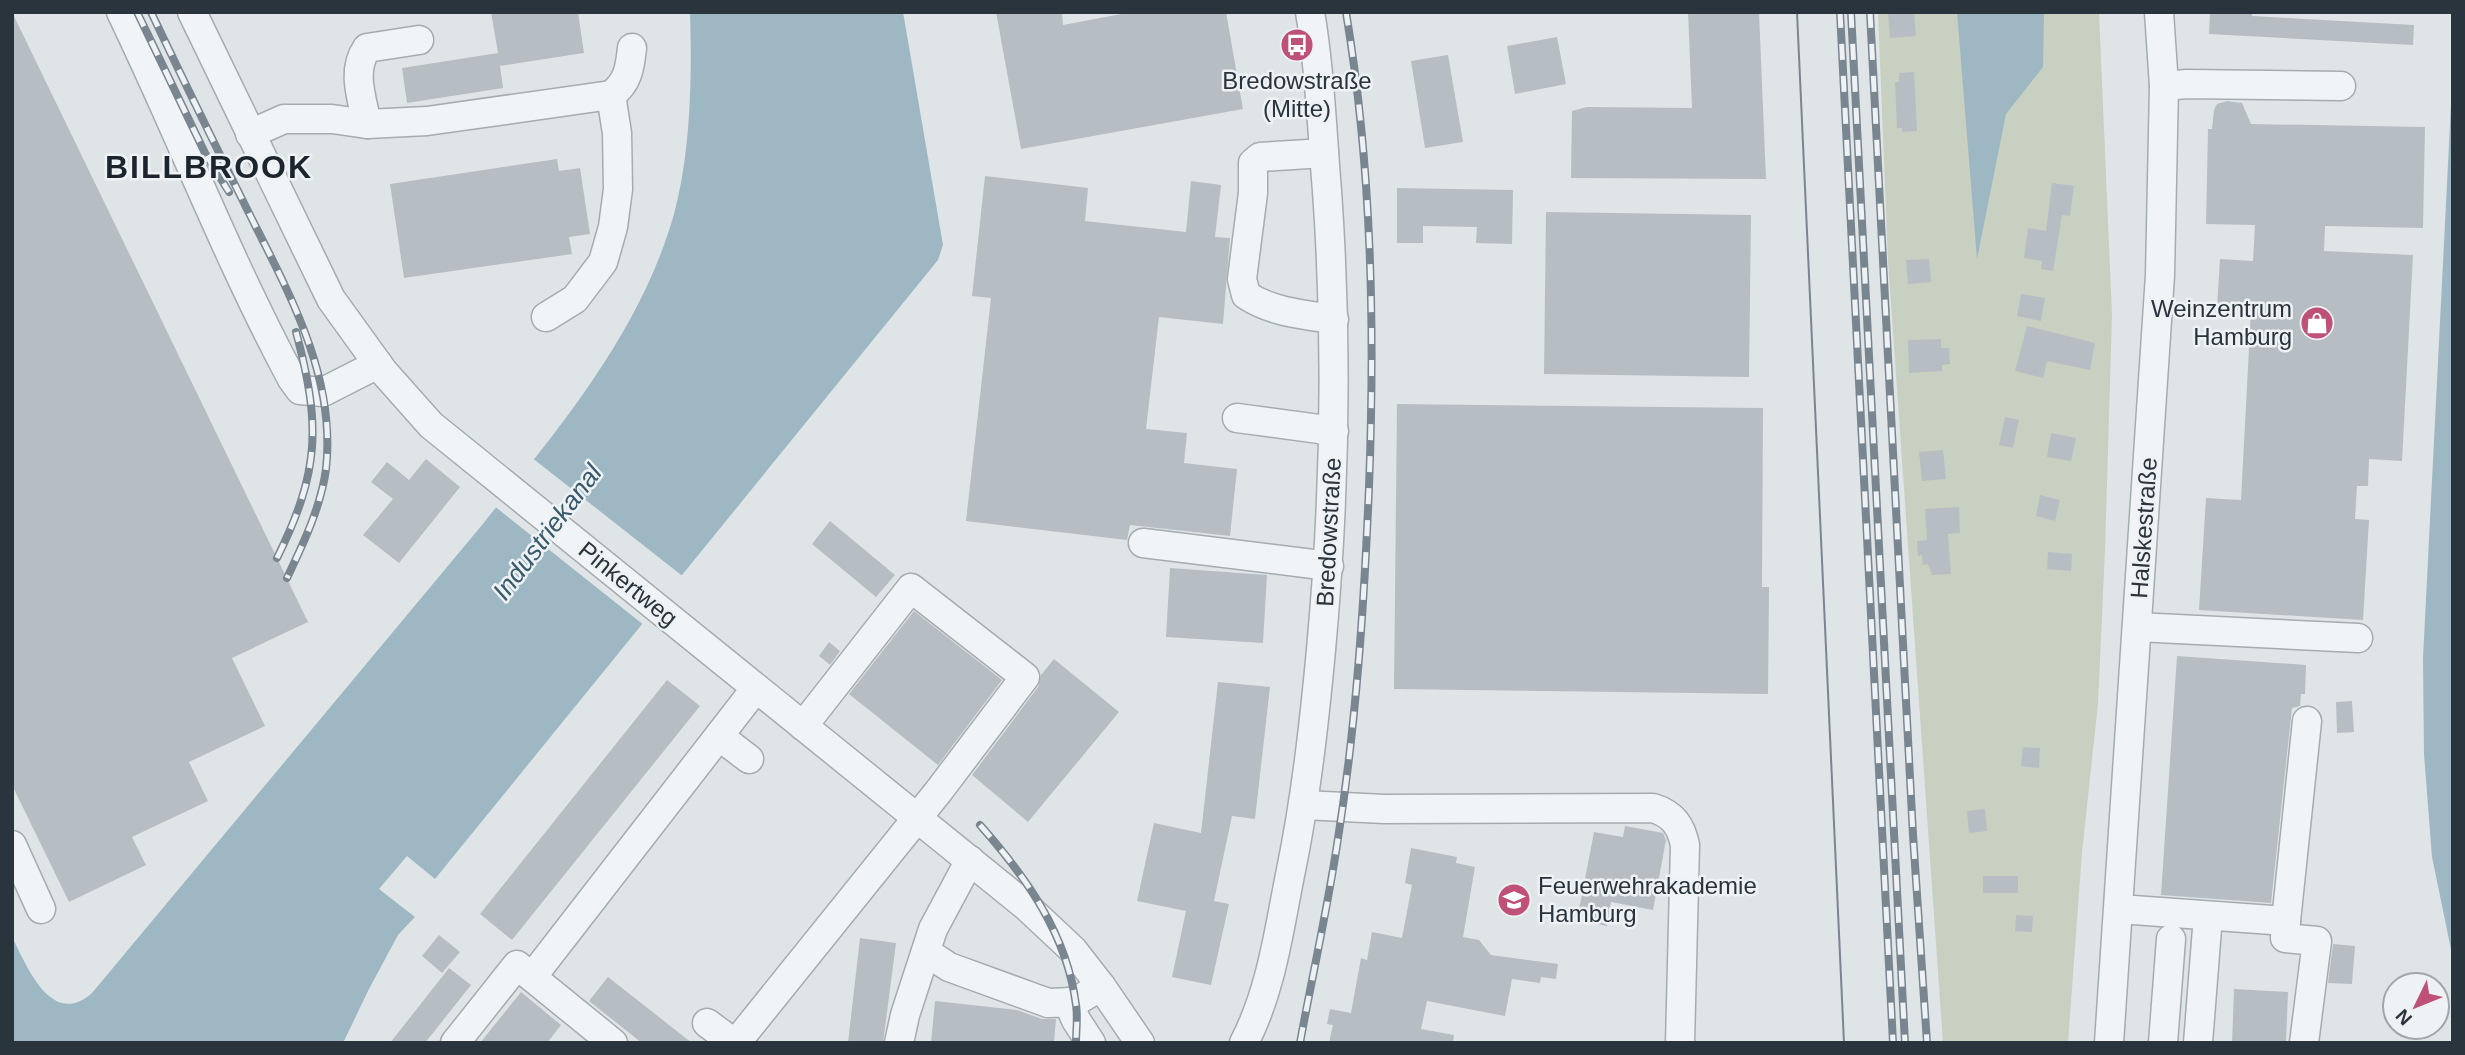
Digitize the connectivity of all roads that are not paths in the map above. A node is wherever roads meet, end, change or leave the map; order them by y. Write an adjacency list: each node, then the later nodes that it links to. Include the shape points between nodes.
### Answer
1 (121, 12): 15 (street, via 236,265 300,390 323,392)
2 (192, 12): 11 (street, Pinkertweg)
3 (1310, 12): 12 (street, Bredowstraße)
4 (2159, 12): 7 (street, Halskestraße)
5 (419, 40): 10 (street, via 367,48 360,58 357,78)
6 (632, 48): 9 (street, via 629,72 621,88)
7 (2164, 86): 8 (street); 20 (street, Halskestraße, via 2161,275)
8 (2341, 86)
9 (611, 95): 10 (street, via 427,121); 13 (street, via 618,189 613,228 603,262 575,299)
10 (367, 124): 11 (street, via 284,119)
11 (250, 134): 15 (street, Pinkertweg, via 331,299)
12 (1324, 153): 14 (street, Bredowstraße); 14 (street, via 1260,157 1253,163 1242,279 1246,295 1254,300 1297,314)
13 (546, 317)
14 (1334, 319): 17 (street, Bredowstraße)
15 (378, 364): 22 (street, Pinkertweg, via 431,425)
16 (1237, 418): 17 (street)
17 (1334, 431): 19 (street, Bredowstraße)
18 (1143, 543): 19 (street)
19 (1329, 566): 27 (street, Bredowstraße)
20 (2137, 627): 21 (street); 32 (street, Halskestraße)
21 (2358, 638)
22 (756, 688): 24 (street, Pinkertweg); 25 (street)
23 (2307, 721): 34 (street)
24 (803, 726): 28 (street, Pinkertweg); 28 (street, via 911,588 1025,677)
25 (719, 736): 26 (street); 37 (street)
26 (749, 759)
27 (1304, 805): 41 (street, via 1663,811 1678,824 1685,845); 48 (street, Bredowstraße, via 1270,976)
28 (917, 817): 30 (street, Pinkertweg); 44 (street)
29 (12, 845): 31 (street)
30 (970, 860): 36 (street); 38 (street, Pinkertweg, via 1057,934)
31 (41, 909)
32 (2119, 909): 33 (street); 49 (street, Halskestraße)
33 (2208, 916): 34 (street); 51 (street)
34 (2286, 921): 52 (street, via 2285,938 2317,941)
35 (2171, 939): 50 (street)
36 (926, 951): 39 (street, via 949,967 1048,1003); 45 (street)
37 (532, 977): 42 (street); 43 (street, via 517,965)
38 (1101, 986): 39 (street, via 1087,997); 47 (street, Pinkertweg)
39 (1068, 1002): 46 (street)
40 (707, 1023): 44 (street)
41 (1680, 1033)
42 (594, 1037)
43 (455, 1043)
44 (735, 1043)
45 (899, 1043)
46 (1091, 1043)
47 (1140, 1043)
48 (1244, 1043)
49 (2109, 1043)
50 (2163, 1043)
51 (2198, 1043)
52 (2304, 1043)

